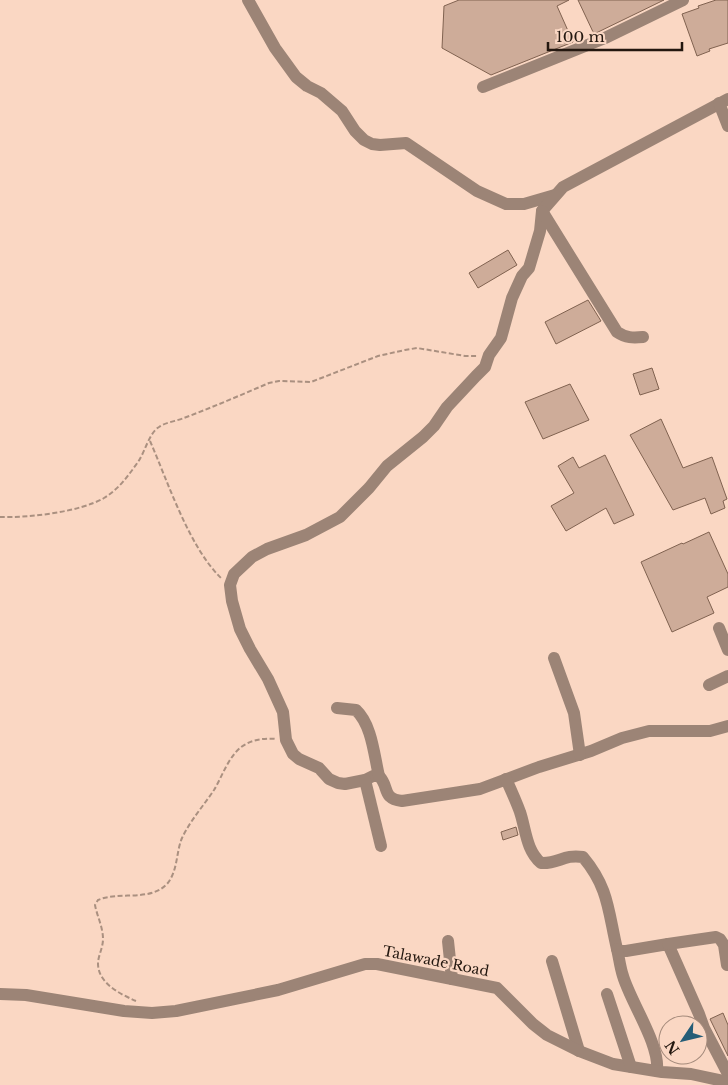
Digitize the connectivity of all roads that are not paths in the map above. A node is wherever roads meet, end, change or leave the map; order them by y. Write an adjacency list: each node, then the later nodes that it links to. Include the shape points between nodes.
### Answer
1 (248, 0): 6 (street, via 296,77 342,111 364,140 380,145 406,143 477,191 506,204 524,204)
2 (683, 0): 3 (street, via 605,38)
3 (483, 87)
4 (723, 101): 5 (street); 6 (street, via 563,187)
5 (728, 126)
6 (555, 195): 7 (street)
7 (542, 211): 8 (street, via 618,332 630,338); 19 (street, via 533,256 512,298 501,338 484,366 434,426 387,466 340,517 252,557 234,574 230,585 240,629 283,712 288,746 299,759 319,768 329,780 345,784)
8 (643, 337)
9 (719, 628): 10 (street)
10 (728, 650)
11 (554, 658): 16 (street, via 574,713)
12 (728, 676): 13 (street)
13 (709, 685)
14 (337, 708): 17 (street, via 356,710 363,718)
15 (728, 726): 16 (street, via 710,731 649,730)
16 (580, 755): 18 (street)
17 (379, 776): 18 (street, via 387,794 393,800 402,801 480,789); 19 (street)
18 (506, 779): 23 (street, via 534,857 541,864 552,864 571,855 583,857 593,869 607,898)
19 (365, 780): 20 (street)
20 (381, 846)
21 (448, 941): 26 (street)
22 (668, 944): 23 (street, via 626,951); 25 (street, via 720,939); 33 (street, via 704,1028)
23 (617, 948): 31 (street, via 623,976 653,1047)
24 (552, 961): 29 (street)
25 (727, 965)
26 (452, 978): 27 (street, Talawade Road, via 364,964 278,990 152,1013); 29 (street, Talawade Road, via 497,988 547,1035)
27 (0, 994)
28 (607, 994): 30 (street)
29 (579, 1051): 30 (street, Talawade Road)
30 (630, 1067): 31 (street, Talawade Road)
31 (657, 1071): 32 (street, Talawade Road)
32 (680, 1073): 34 (street, Talawade Road); 35 (street)
33 (728, 1074)
34 (728, 1082)
35 (670, 1085)

